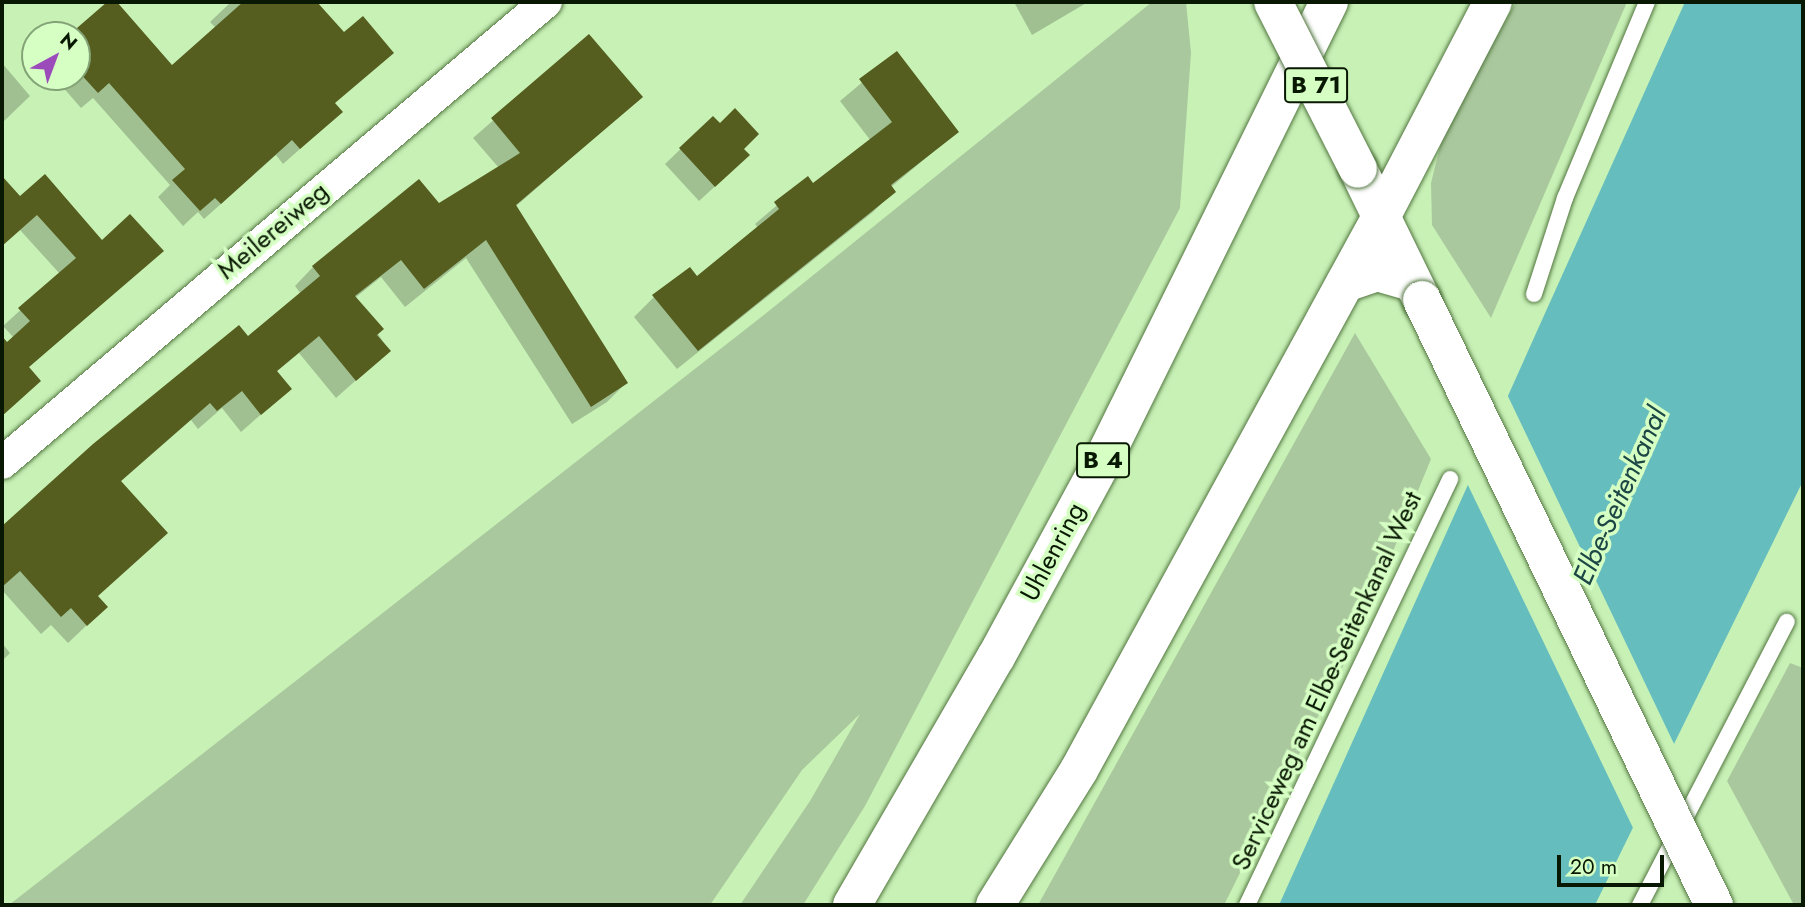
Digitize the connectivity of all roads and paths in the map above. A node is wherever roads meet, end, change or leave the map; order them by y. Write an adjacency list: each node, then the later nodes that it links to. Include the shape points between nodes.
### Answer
1 (546, 2): 10 (street, Meilereiweg)
2 (1273, 2): 6 (main road, B 71, bridge)
3 (1329, 2): 13 (main road, Uhlenring / B 4, via 1101,464)
4 (1493, 2): 6 (main road)
5 (1647, 2): 9 (lane, via 1565,198)
6 (1381, 217): 7 (main road); 8 (main road, B 71)
7 (1345, 284): 8 (main road, via 1377,272); 14 (main road, via 1079,770)
8 (1418, 291): 17 (main road, B 71, bridge)
9 (1534, 294)
10 (2, 463)
11 (1450, 478): 15 (lane, Serviceweg am Elbe-Seitenkanal West)
12 (1787, 622): 16 (lane)
13 (852, 905)
14 (995, 905)
15 (1247, 905)
16 (1640, 905)
17 (1714, 905)

